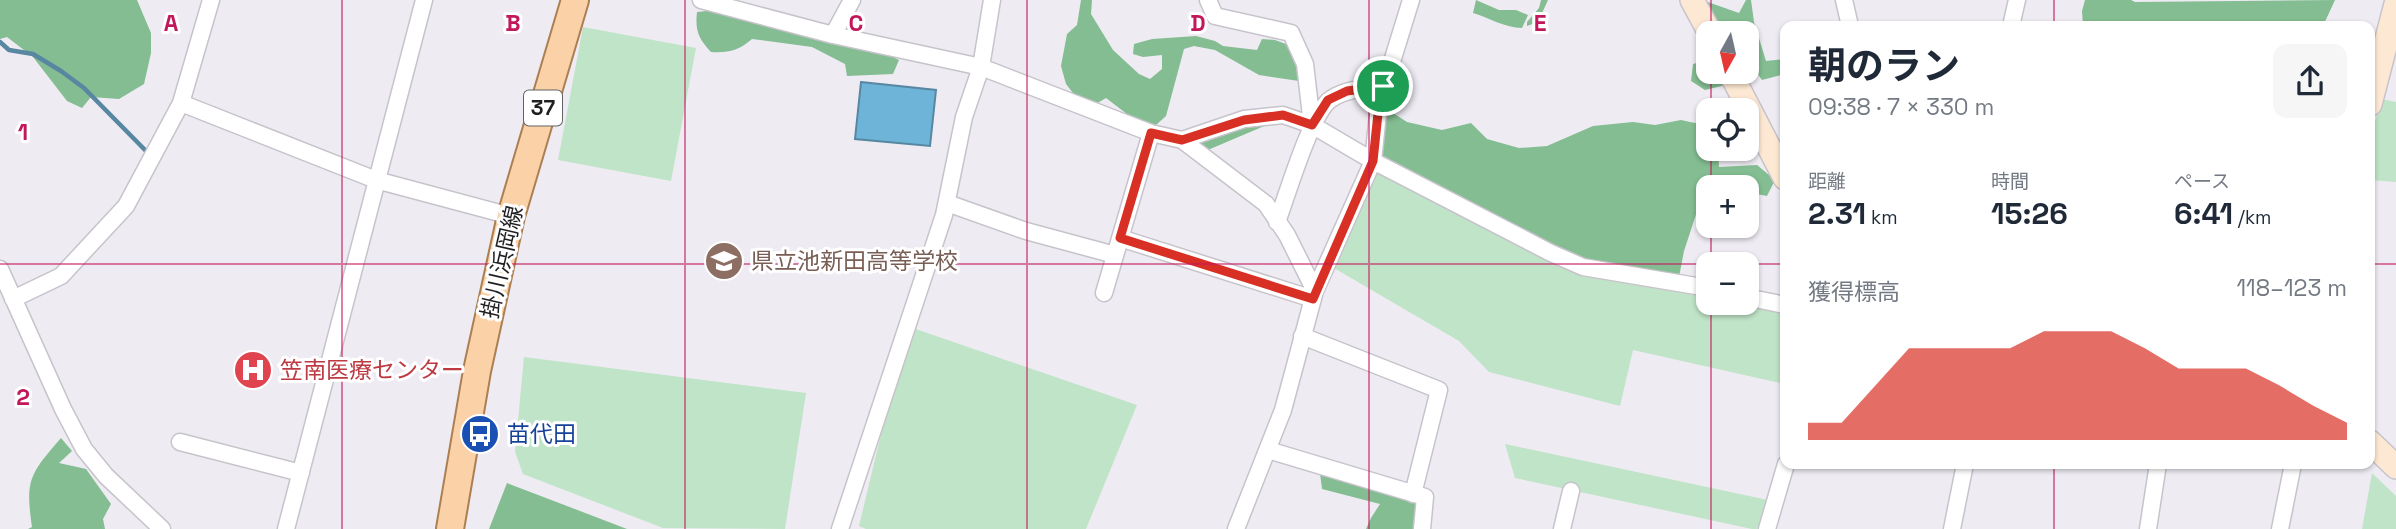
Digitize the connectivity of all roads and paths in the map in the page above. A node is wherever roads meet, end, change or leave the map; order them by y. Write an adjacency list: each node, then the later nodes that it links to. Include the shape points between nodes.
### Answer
1 (211, 0): 22 (street)
2 (424, 0): 28 (street)
3 (575, 0): 30 (main road, 掛川浜岡線 / 37)
4 (701, 0): 12 (street)
5 (852, 0): 17 (street)
6 (992, 0): 18 (street)
7 (1208, 0): 23 (street, via 1215,16 1291,33 1305,64)
8 (1411, 0): 21 (street)
9 (1692, 0): 14 (main road)
10 (1844, 0): 15 (street)
11 (2017, 0): 16 (street)
12 (720, 3): 17 (street)
13 (2396, 4): 20 (main road)
14 (1703, 21)
15 (1849, 21)
16 (2012, 21)
17 (833, 34): 18 (street)
18 (981, 67): 24 (street); 29 (street, via 964,117)
19 (1736, 84): 27 (main road)
20 (2375, 85)
21 (1383, 86): 23 (street, via 1347,91 1328,100); 26 (street)
22 (181, 103): 28 (street); 38 (street, via 125,206 61,276)
23 (1312, 125): 25 (street, via 1283,115 1244,120); 26 (street); 31 (street)
24 (1151, 133): 25 (street); 32 (street)
25 (1182, 140): 31 (street, via 1266,204)
26 (1373, 161): 35 (street, via 1583,267); 37 (street)
27 (1780, 168)
28 (376, 180): 30 (street); 50 (street)
29 (947, 203): 33 (street); 56 (street)
30 (511, 216): 55 (main road, 掛川浜岡線 / 37, via 477,371)
31 (1277, 222): 37 (street)
32 (1120, 238): 33 (street); 37 (street)
33 (1115, 255): 36 (street)
34 (0, 269): 38 (street)
35 (1696, 286)
36 (1104, 293)
37 (1314, 295): 41 (street)
38 (13, 299): 53 (street, via 84,449 106,477)
39 (1759, 300): 40 (street)
40 (1780, 304)
41 (1302, 336): 44 (street); 52 (street, via 1438,390)
42 (180, 442): 50 (street)
43 (2375, 447): 45 (main road)
44 (1268, 450): 52 (street); 57 (street)
45 (2396, 467)
46 (1785, 469): 60 (street)
47 (1964, 469): 61 (street)
48 (2157, 469): 62 (street)
49 (2292, 469): 63 (street)
50 (301, 473): 54 (street)
51 (1571, 491): 59 (street)
52 (1413, 494): 58 (street, via 1425,498)
53 (162, 529)
54 (286, 529)
55 (450, 529)
56 (840, 529)
57 (1236, 529)
58 (1422, 529)
59 (1562, 529)
60 (1767, 529)
61 (1952, 529)
62 (2148, 529)
63 (2280, 529)

